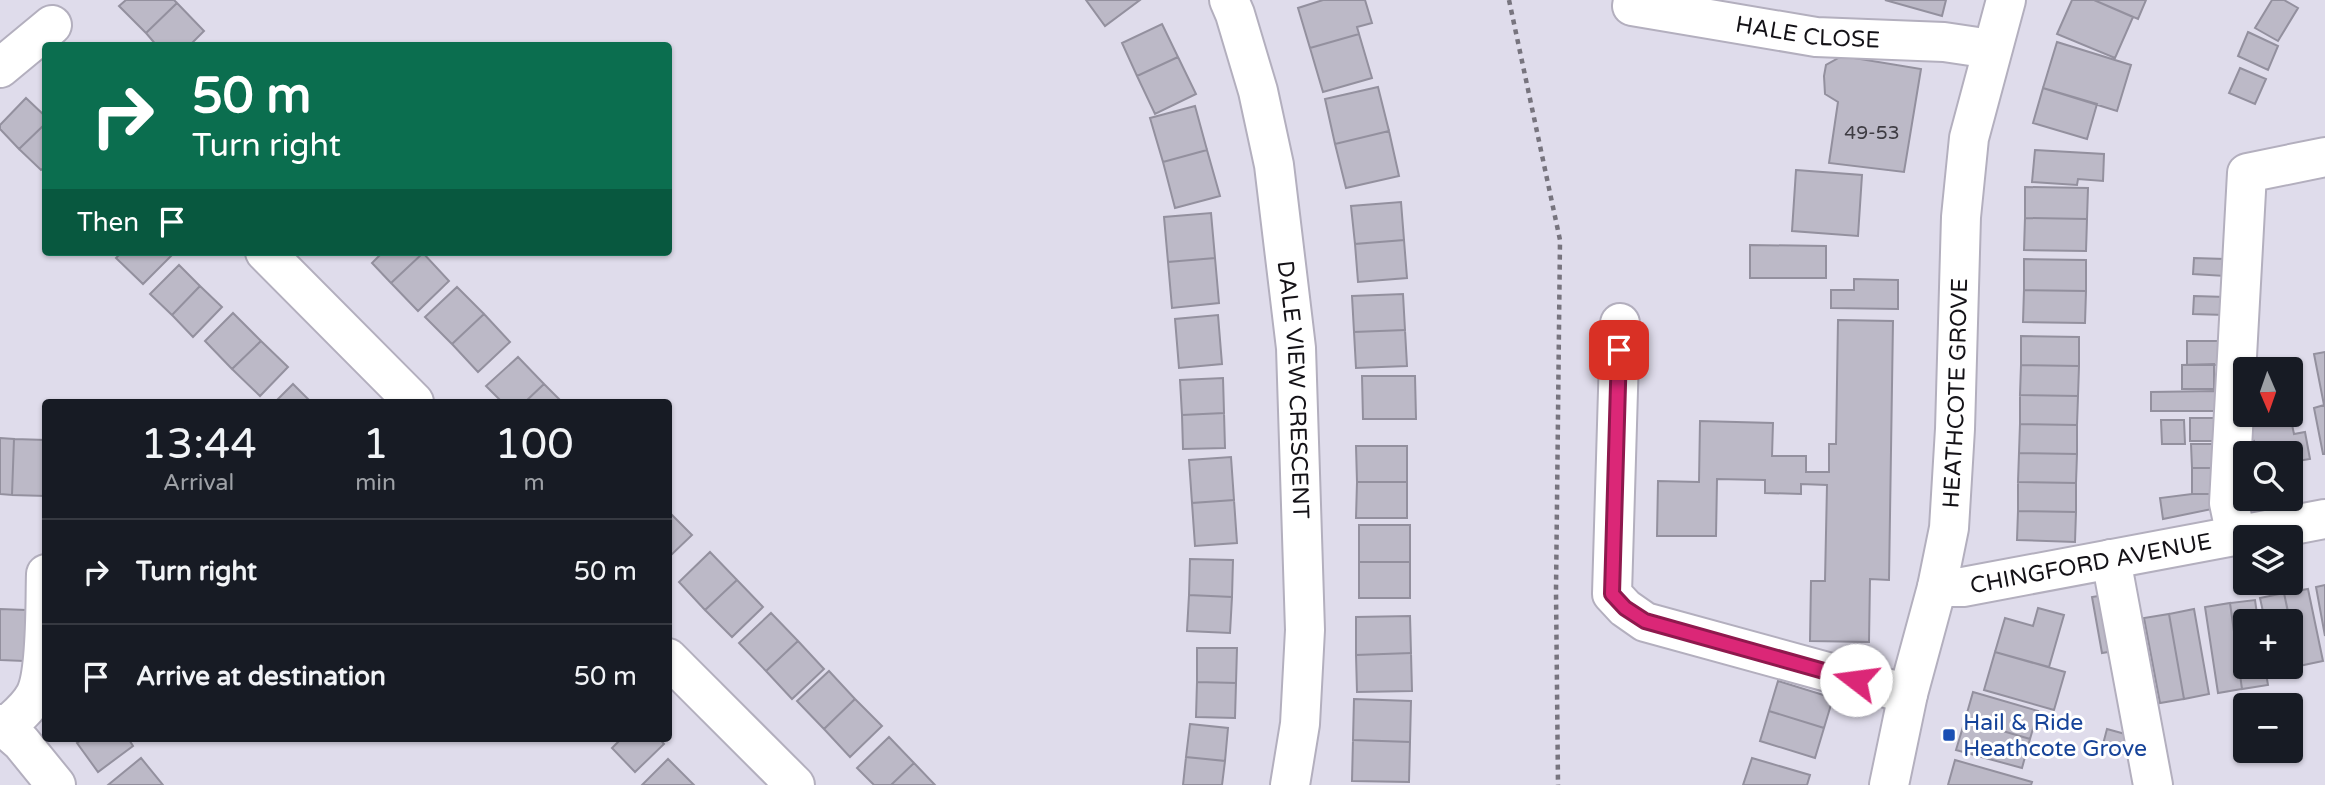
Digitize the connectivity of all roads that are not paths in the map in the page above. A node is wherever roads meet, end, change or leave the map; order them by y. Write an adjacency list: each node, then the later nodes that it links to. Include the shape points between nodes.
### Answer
1 (1229, 0): 23 (street, DALE VIEW CRESCENT, via 1258,91 1273,165 1296,348 1304,630 1300,724)
2 (1633, 0): 5 (street, HALE CLOSE, via 1632,6 1815,37 1944,42)
3 (2006, 0): 5 (street, HEATHCOTE GROVE)
4 (51, 24): 6 (street)
5 (1991, 49): 16 (street, HEATHCOTE GROVE, via 1969,138 1961,217 1950,528)
6 (0, 68)
7 (2325, 157): 12 (street, via 2247,173 2229,503)
8 (269, 256): 10 (street)
9 (1620, 323): 19 (street, via 1612,594 1645,621)
10 (411, 399)
11 (2325, 519): 13 (street, CHINGFORD AVENUE)
12 (2234, 525)
13 (2294, 525)
14 (2233, 537): 15 (street, CHINGFORD AVENUE)
15 (2111, 559): 16 (street, CHINGFORD AVENUE, via 1963,587); 25 (street)
16 (1937, 587): 19 (street, HEATHCOTE GROVE)
17 (672, 662): 22 (street)
18 (42, 673): 20 (street, via 31,701)
19 (1908, 694): 24 (street, HEATHCOTE GROVE)
20 (2, 725): 21 (street)
21 (55, 785)
22 (795, 785)
23 (1290, 785)
24 (1889, 785)
25 (2153, 785)

